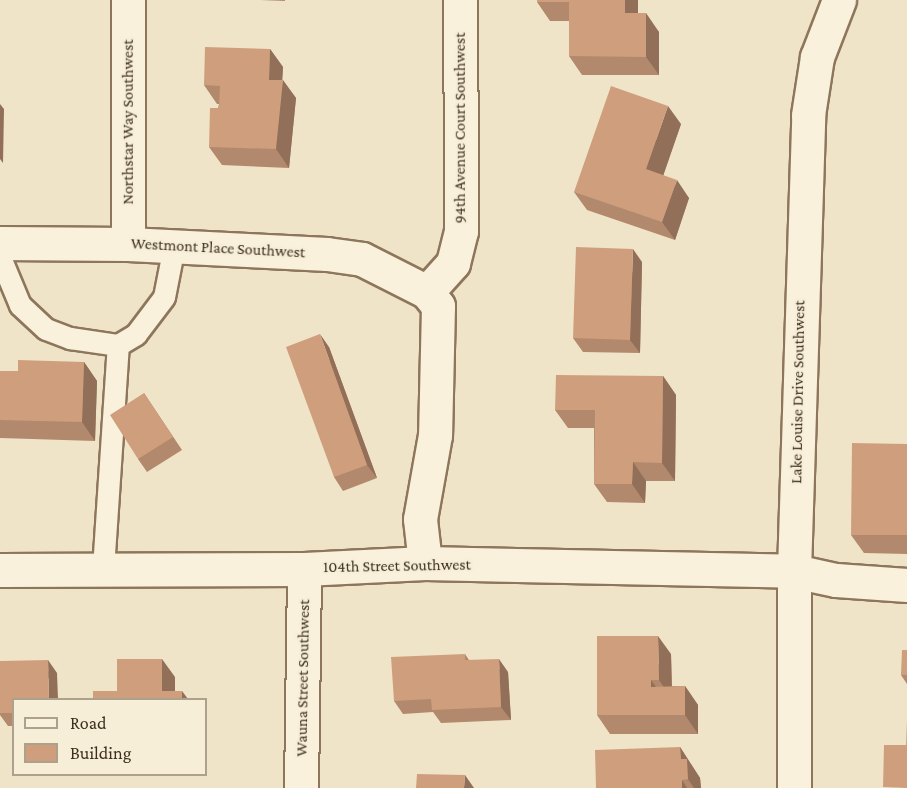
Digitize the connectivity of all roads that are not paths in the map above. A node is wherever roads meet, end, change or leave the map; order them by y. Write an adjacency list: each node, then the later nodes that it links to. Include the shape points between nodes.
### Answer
1 (128, 0): 5 (street, Northstar Way Southwest)
2 (460, 0): 8 (street, 94th Avenue Court Southwest, via 461,231 453,263)
3 (838, 0): 14 (street, Lake Louise Drive Southwest, via 817,57 808,115)
4 (0, 243): 5 (street, Westmont Place Southwest)
5 (128, 244): 6 (street, Westmont Place Southwest)
6 (174, 246): 8 (street, Westmont Place Southwest, via 362,259); 9 (lane, via 164,297 136,334)
7 (0, 257): 9 (lane, via 20,305 46,329 70,338)
8 (428, 292): 10 (street, via 438,306 435,435 420,519)
9 (118, 345): 11 (lane)
10 (425, 563): 12 (street, 104th Street Southwest); 14 (street, 104th Street Southwest)
11 (103, 569): 12 (street, 104th Street Southwest); 13 (street, 104th Street Southwest)
12 (304, 569): 16 (street, Wauna Street Southwest)
13 (0, 570)
14 (794, 571): 15 (street, 104th Street Southwest, via 836,580); 17 (street, Lake Louise Drive Southwest)
15 (907, 585)
16 (301, 788)
17 (794, 788)

